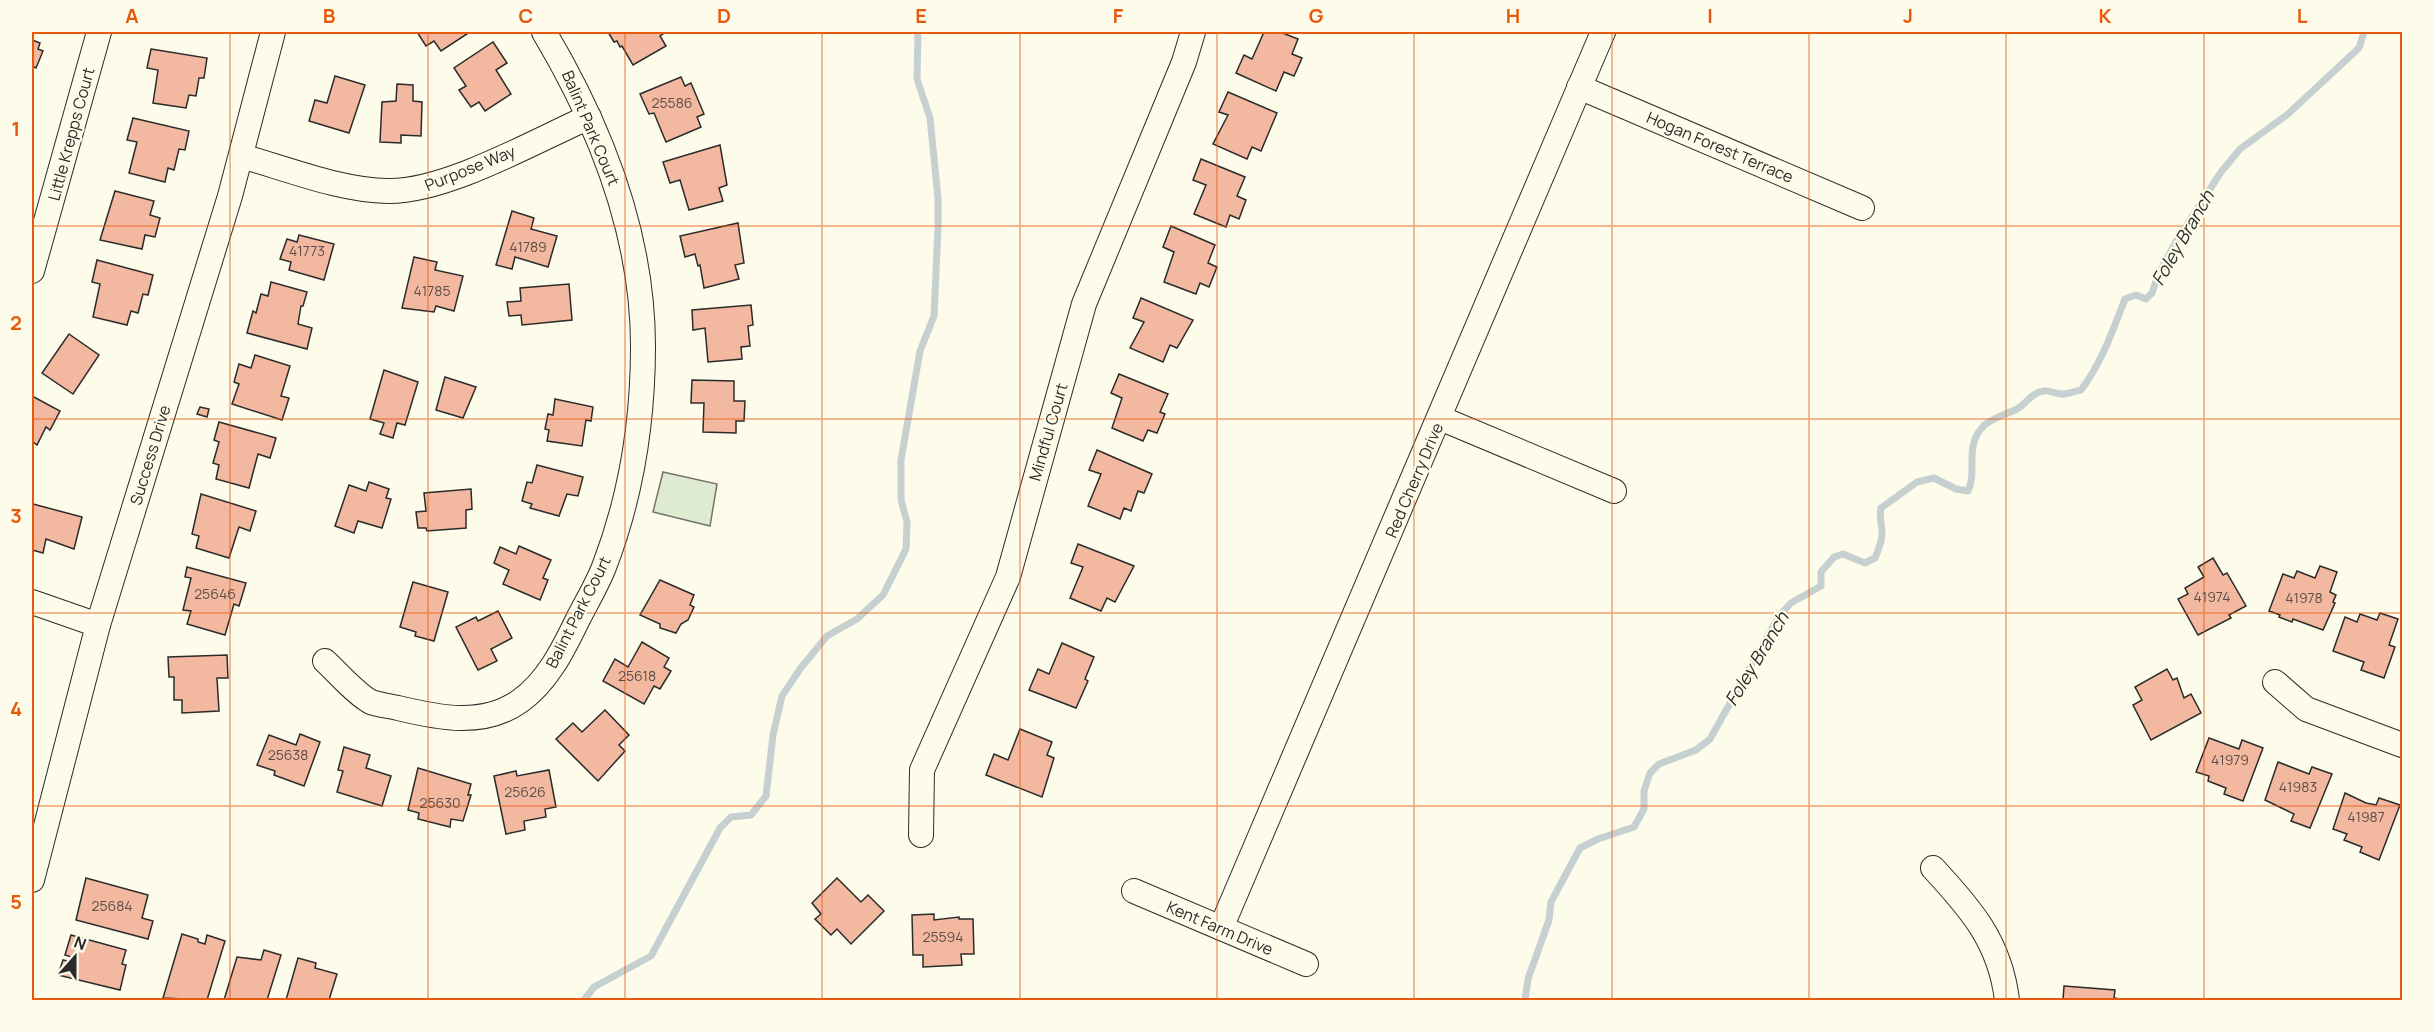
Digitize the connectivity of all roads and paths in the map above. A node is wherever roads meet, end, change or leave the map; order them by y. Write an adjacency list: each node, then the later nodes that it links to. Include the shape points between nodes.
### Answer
1 (99, 32): 10 (street, Little Krepps Court)
2 (273, 32): 8 (street, Success Drive)
3 (544, 32): 7 (street, Balint Park Court)
4 (1193, 32): 18 (street, Mindful Court, via 1084,304 1008,577 922,770)
5 (1603, 32): 6 (street, Red Cherry Drive)
6 (1579, 87): 9 (street, Hogan Forest Terrace); 11 (street, Red Cherry Drive)
7 (589, 117): 8 (street, Purpose Way, via 447,181 416,190 351,187); 15 (street, Balint Park Court, via 621,200 637,271 643,345 640,417 628,490 604,567 548,674 521,701 493,715 461,719 429,716 370,701)
8 (241, 156): 14 (street, Success Drive)
9 (1862, 208)
10 (32, 271)
11 (1440, 418): 12 (street); 22 (street, Red Cherry Drive)
12 (1614, 491)
13 (32, 602): 14 (street)
14 (98, 625): 20 (street, Success Drive)
15 (325, 661)
16 (2276, 682): 17 (street, via 2306,709)
17 (2403, 744)
18 (921, 835)
19 (1933, 868): 24 (street, via 1971,910 1996,952)
20 (32, 880)
21 (1134, 891): 22 (street, Kent Farm Drive)
22 (1221, 928): 23 (street, Kent Farm Drive)
23 (1306, 964)
24 (2007, 1000)

